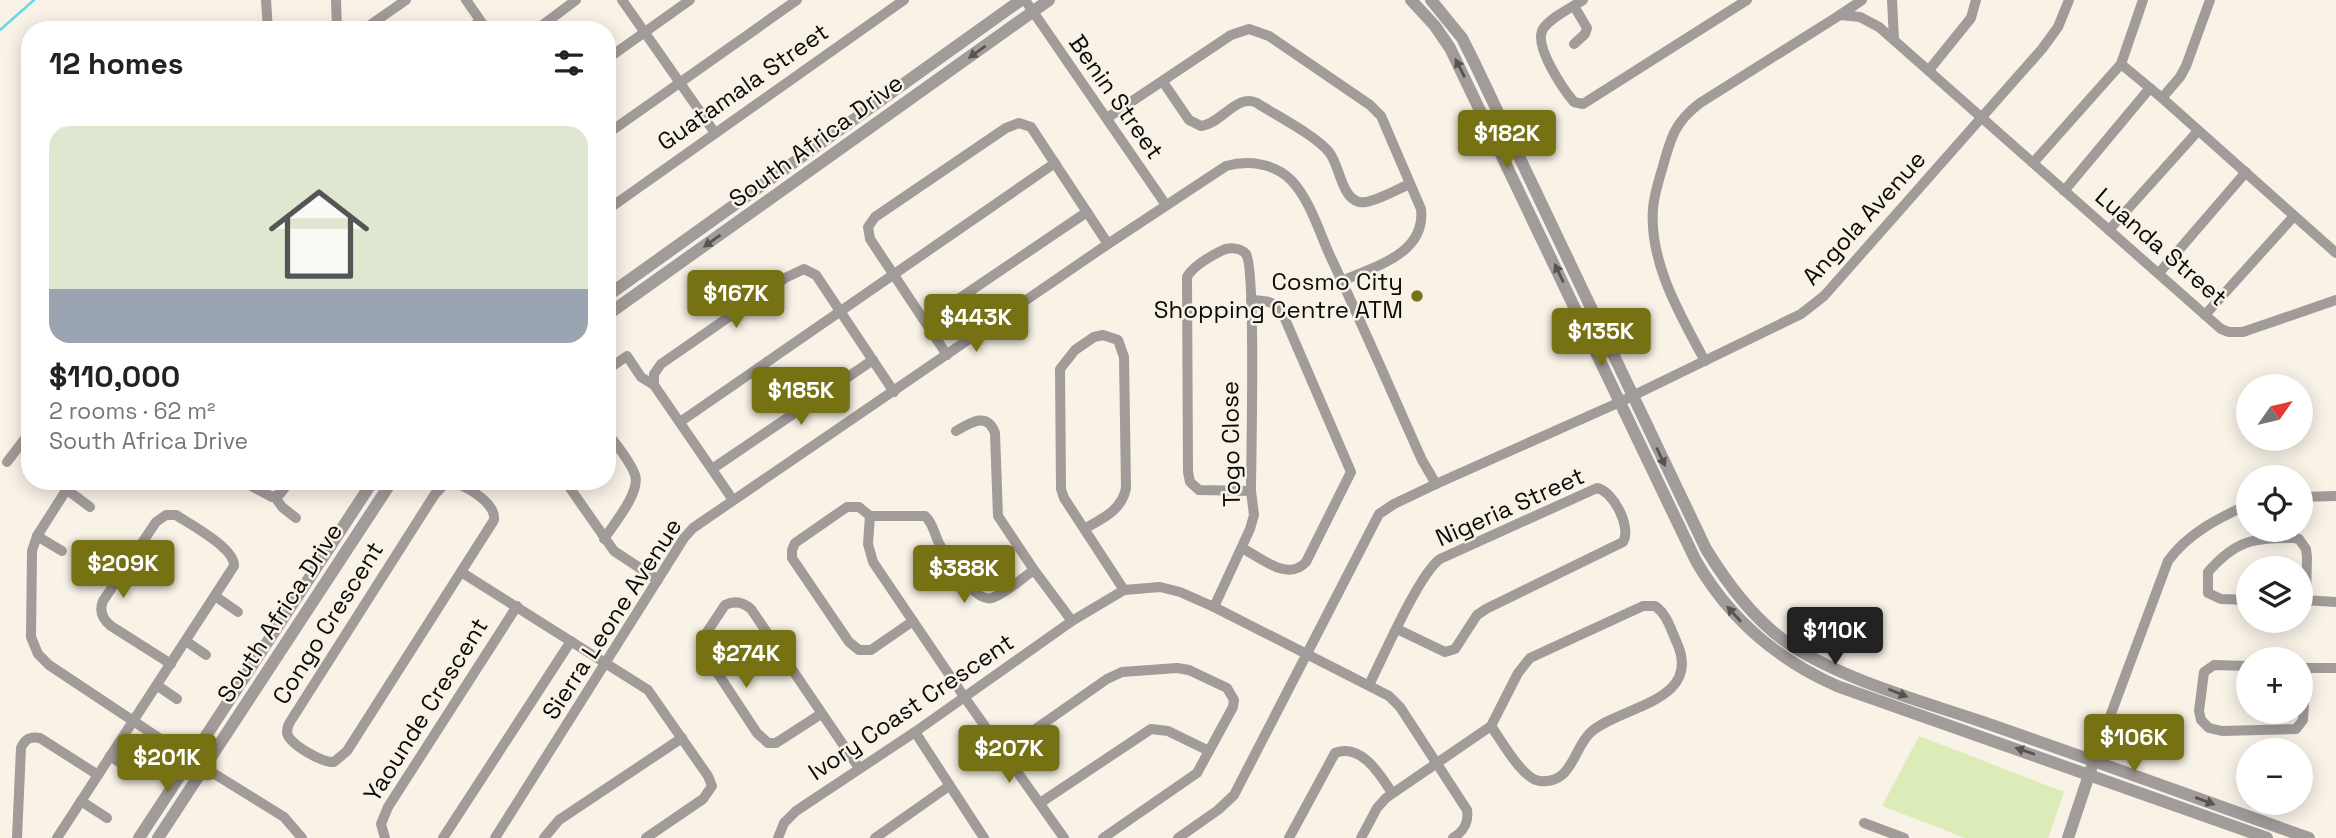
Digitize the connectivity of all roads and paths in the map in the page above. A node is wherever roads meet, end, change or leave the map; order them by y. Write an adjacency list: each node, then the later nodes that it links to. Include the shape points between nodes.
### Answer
1 (266, 0): 24 (street)
2 (336, 0): 25 (street)
3 (406, 0): 26 (street)
4 (466, 0): 27 (street)
5 (576, 0): 28 (street)
6 (622, 0): 29 (street)
7 (691, 0): 29 (street)
8 (797, 0): 36 (street)
9 (904, 0): 43 (street, Guatamala Street)
10 (1023, 0): 22 (street, Benin Street); 59 (street, South Africa Drive)
11 (1049, 0): 22 (street, South Africa Drive)
12 (1411, 0): 73 (street, one-way to 12, via 1450,48)
13 (1431, 0): 72 (street, via 1462,38)
14 (1747, 0): 21 (street, via 1583,104 1569,96 1540,36 1544,28)
15 (1862, 0): 23 (street)
16 (1892, 0): 30 (street)
17 (1976, 0): 34 (street, via 1971,18)
18 (2069, 0): 39 (street, Angola Avenue, via 2059,27)
19 (2143, 0): 33 (street)
20 (2210, 0): 38 (street, via 2186,66)
21 (1579, 3): 31 (street, via 1587,28)
22 (1032, 12): 40 (street, Benin Street); 62 (street, South Africa Drive, one-way to 62)
23 (1840, 15): 30 (street, Luanda Street, via 1870,20); 68 (street, via 1700,103 1672,134 1652,212 1658,259)
24 (267, 21)
25 (337, 21)
26 (376, 21)
27 (480, 21)
28 (548, 21)
29 (645, 32): 32 (street); 36 (street)
30 (1894, 40): 34 (street, Luanda Street)
31 (1574, 44)
32 (616, 53)
33 (2121, 64): 37 (street); 45 (street)
34 (1929, 70): 39 (street, Luanda Street)
35 (1163, 82): 40 (street); 47 (street, via 1189,120 1201,126 1243,101 1257,103 1329,151 1348,192 1359,202); 47 (street, via 1240,30 1258,31 1377,111)
36 (679, 84): 41 (street); 43 (street)
37 (2150, 88): 38 (street); 48 (street)
38 (2162, 98): 42 (street)
39 (1982, 117): 45 (street, Luanda Street); 68 (street, Angola Avenue, via 1824,296 1801,314)
40 (1107, 118): 50 (street, Benin Street)
41 (616, 128)
42 (2198, 131): 46 (street); 53 (street)
43 (715, 133): 49 (street, Guatamala Street)
44 (1055, 163): 51 (street); 57 (street); 57 (street, via 1031,127 1014,124 875,217 868,227 870,239)
45 (2033, 163): 48 (street, Luanda Street)
46 (2246, 172): 52 (street); 56 (street)
47 (1410, 184): 58 (street, via 1422,217 1409,248)
48 (2064, 191): 53 (street, Luanda Street)
49 (616, 200)
50 (1166, 205): 54 (street, Sierra Leone Avenue); 58 (street, Sierra Leone Avenue, via 1226,166 1252,163 1276,170 1291,180 1304,198)
51 (1087, 212): 54 (street); 65 (street)
52 (2294, 216): 55 (street); 64 (street)
53 (2109, 230): 56 (street, Luanda Street)
54 (1108, 244): 66 (street, Sierra Leone Avenue)
55 (2336, 253)
56 (2159, 273): 64 (street, Luanda Street)
57 (894, 275): 63 (street); 65 (street)
58 (1342, 282): 80 (street, Sierra Leone Avenue)
59 (616, 290)
60 (1251, 300): 90 (street, Togo Close); 90 (street, Togo Close, via 1249,264 1239,249 1223,249 1187,277 1190,482 1206,492); 103 (street, via 1277,305 1351,472 1300,569 1284,571)
61 (2336, 300): 64 (street, Luanda Street, via 2236,333 2221,329)
62 (616, 309)
63 (840, 311): 67 (street); 70 (street, via 816,275 810,270 798,271 661,364); 74 (street)
64 (2205, 315)
65 (926, 321): 66 (street)
66 (947, 355): 71 (street, Sierra Leone Avenue)
67 (873, 360): 71 (street); 79 (street)
68 (1705, 361): 72 (street, Angola Avenue)
69 (616, 364): 70 (street, via 627,356 641,377)
70 (654, 385): 74 (street)
71 (894, 392): 94 (street, Sierra Leone Avenue)
72 (1632, 395): 73 (street, Angola Avenue); 147 (street, one-way to 147, via 1720,572 1773,632 1841,671)
73 (1620, 402): 80 (street, Angola Avenue); 147 (street, one-way to 73, via 1837,685 1774,651 1744,625 1706,577)
74 (680, 422): 79 (street)
75 (956, 431): 107 (street, via 978,420 992,426 998,516)
76 (21, 444): 78 (street)
77 (616, 446): 101 (street, via 636,480 634,492)
78 (7, 462)
79 (712, 469): 94 (street)
80 (1436, 484): 123 (street, Angola Avenue, via 1379,514)
81 (66, 490): 100 (street)
82 (74, 490): 95 (street)
83 (256, 490): 92 (street)
84 (282, 490): 92 (street)
85 (367, 490): 143 (street, South Africa Drive)
86 (386, 490): 145 (street, South Africa Drive)
87 (440, 490): 108 (street, Congo Crescent, via 289,722 287,733 293,742 325,762 340,759)
88 (468, 490): 108 (street, Congo Crescent, via 494,514)
89 (571, 490): 101 (street)
90 (1251, 491): 103 (street, Togo Close, via 1254,515)
91 (2336, 496): 93 (street)
92 (275, 497): 98 (street)
93 (2313, 497)
94 (733, 500): 109 (street, Sierra Leone Avenue, via 689,532)
95 (90, 507)
96 (2236, 511): 147 (street, via 2203,528 2168,561)
97 (870, 516): 107 (street, via 925,516 966,583 984,599); 118 (street, via 870,555); 118 (street, via 859,507 843,509 795,543 792,558 859,650 871,650)
98 (296, 517)
99 (1086, 528): 99 (street, via 1118,507 1126,488 1125,357 1118,340 1103,335 1075,350 1060,369 1061,489); 110 (street)
100 (37, 536): 104 (street); 135 (street, via 32,551 30,630 38,654)
101 (604, 539): 109 (street, via 617,554)
102 (140, 545): 106 (street); 111 (street, via 158,519 172,514 225,548 235,563); 126 (street, via 103,601 101,613 111,626)
103 (1242, 548): 116 (street, Togo Close)
104 (62, 551)
105 (2306, 556): 112 (street, via 2306,549 2294,538 2248,541 2225,554 2208,572 2208,593)
106 (163, 563)
107 (1034, 570): 119 (street)
108 (461, 572): 115 (street)
109 (658, 580): 125 (street, Sierra Leone Avenue)
110 (1124, 590): 116 (street, Ivory Coast Crescent, via 1169,589); 119 (street, Ivory Coast Crescent)
111 (215, 596): 117 (street); 121 (street)
112 (2236, 599)
113 (2313, 601): 114 (street)
114 (2336, 602)
115 (517, 606): 122 (street); 161 (street, Yaounde Crescent, via 388,807 381,824)
116 (1214, 607): 123 (street, Ivory Coast Crescent)
117 (238, 612)
118 (913, 621): 132 (street)
119 (1072, 621): 132 (street, Ivory Coast Crescent)
120 (1397, 629): 120 (street, Nigeria Street, via 1429,568 1440,559 1591,490 1603,489 1609,494 1627,530 1623,542 1486,609 1477,615 1460,645 1450,651); 130 (street, Nigeria Street)
121 (186, 641): 124 (street); 126 (street)
122 (570, 641): 125 (street); 162 (street)
123 (1306, 653): 130 (street, Ivory Coast Crescent); 171 (street, Angola Avenue, via 1234,795)
124 (205, 655)
125 (607, 662): 139 (street, via 652,693); 163 (street, Sierra Leone Avenue)
126 (171, 664): 131 (street)
127 (2236, 666): 136 (street, via 2214,665 2201,678 2199,711 2209,728 2296,729)
128 (2313, 668): 129 (street)
129 (2336, 668)
130 (1369, 685): 144 (street, Ivory Coast Crescent, via 1397,703)
131 (158, 686): 133 (street); 135 (street)
132 (965, 698): 138 (street, Ivory Coast Crescent); 140 (street)
133 (177, 699)
134 (821, 714): 134 (street, via 776,743 768,743 757,733 703,651 703,638 725,605 744,603 751,609); 146 (street)
135 (133, 721): 142 (street); 143 (street)
136 (2300, 724)
137 (1491, 726): 137 (street, via 1530,658 1643,606 1655,606 1664,614 1680,651 1676,681 1668,692 1591,731 1558,778 1540,781 1529,777); 144 (street)
138 (915, 732): 146 (street, Ivory Coast Crescent); 150 (street)
139 (682, 738): 164 (street, via 559,820); 165 (street, via 710,779 711,790)
140 (1004, 751): 141 (street, via 1115,675 1177,668 1232,693 1233,707); 153 (street)
141 (1209, 751): 153 (street, via 1168,731 1151,729); 170 (street, via 1197,773)
142 (110, 756): 148 (street); 149 (street)
143 (192, 760): 145 (street); 158 (street, South Africa Drive)
144 (1438, 763): 151 (street); 174 (street, Ivory Coast Crescent, via 1467,810 1467,822)
145 (204, 768): 159 (street, South Africa Drive); 160 (street, via 284,817)
146 (859, 768): 166 (street, Ivory Coast Crescent, via 788,818)
147 (2091, 768): 176 (street); 177 (street); 178 (street, one-way to 178)
148 (134, 772)
149 (98, 775): 152 (street); 156 (street, via 40,738 26,740 21,748)
150 (949, 786): 167 (street); 168 (street)
151 (1392, 793): 172 (street, via 1364,758 1347,751 1335,753); 173 (street, via 1377,808)
152 (81, 801): 154 (street); 157 (street)
153 (1040, 803): 169 (street)
154 (107, 818)
155 (1864, 822): 175 (street)
156 (17, 838)
157 (57, 838)
158 (139, 838)
159 (158, 838)
160 (302, 838)
161 (385, 838)
162 (443, 838)
163 (495, 838)
164 (544, 838)
165 (646, 838)
166 (778, 838)
167 (875, 838)
168 (984, 838)
169 (1064, 838)
170 (1103, 838)
171 (1178, 838)
172 (1289, 838)
173 (1361, 838)
174 (1454, 838)
175 (1904, 838)
176 (2068, 838)
177 (2267, 838)
178 (2309, 838)

